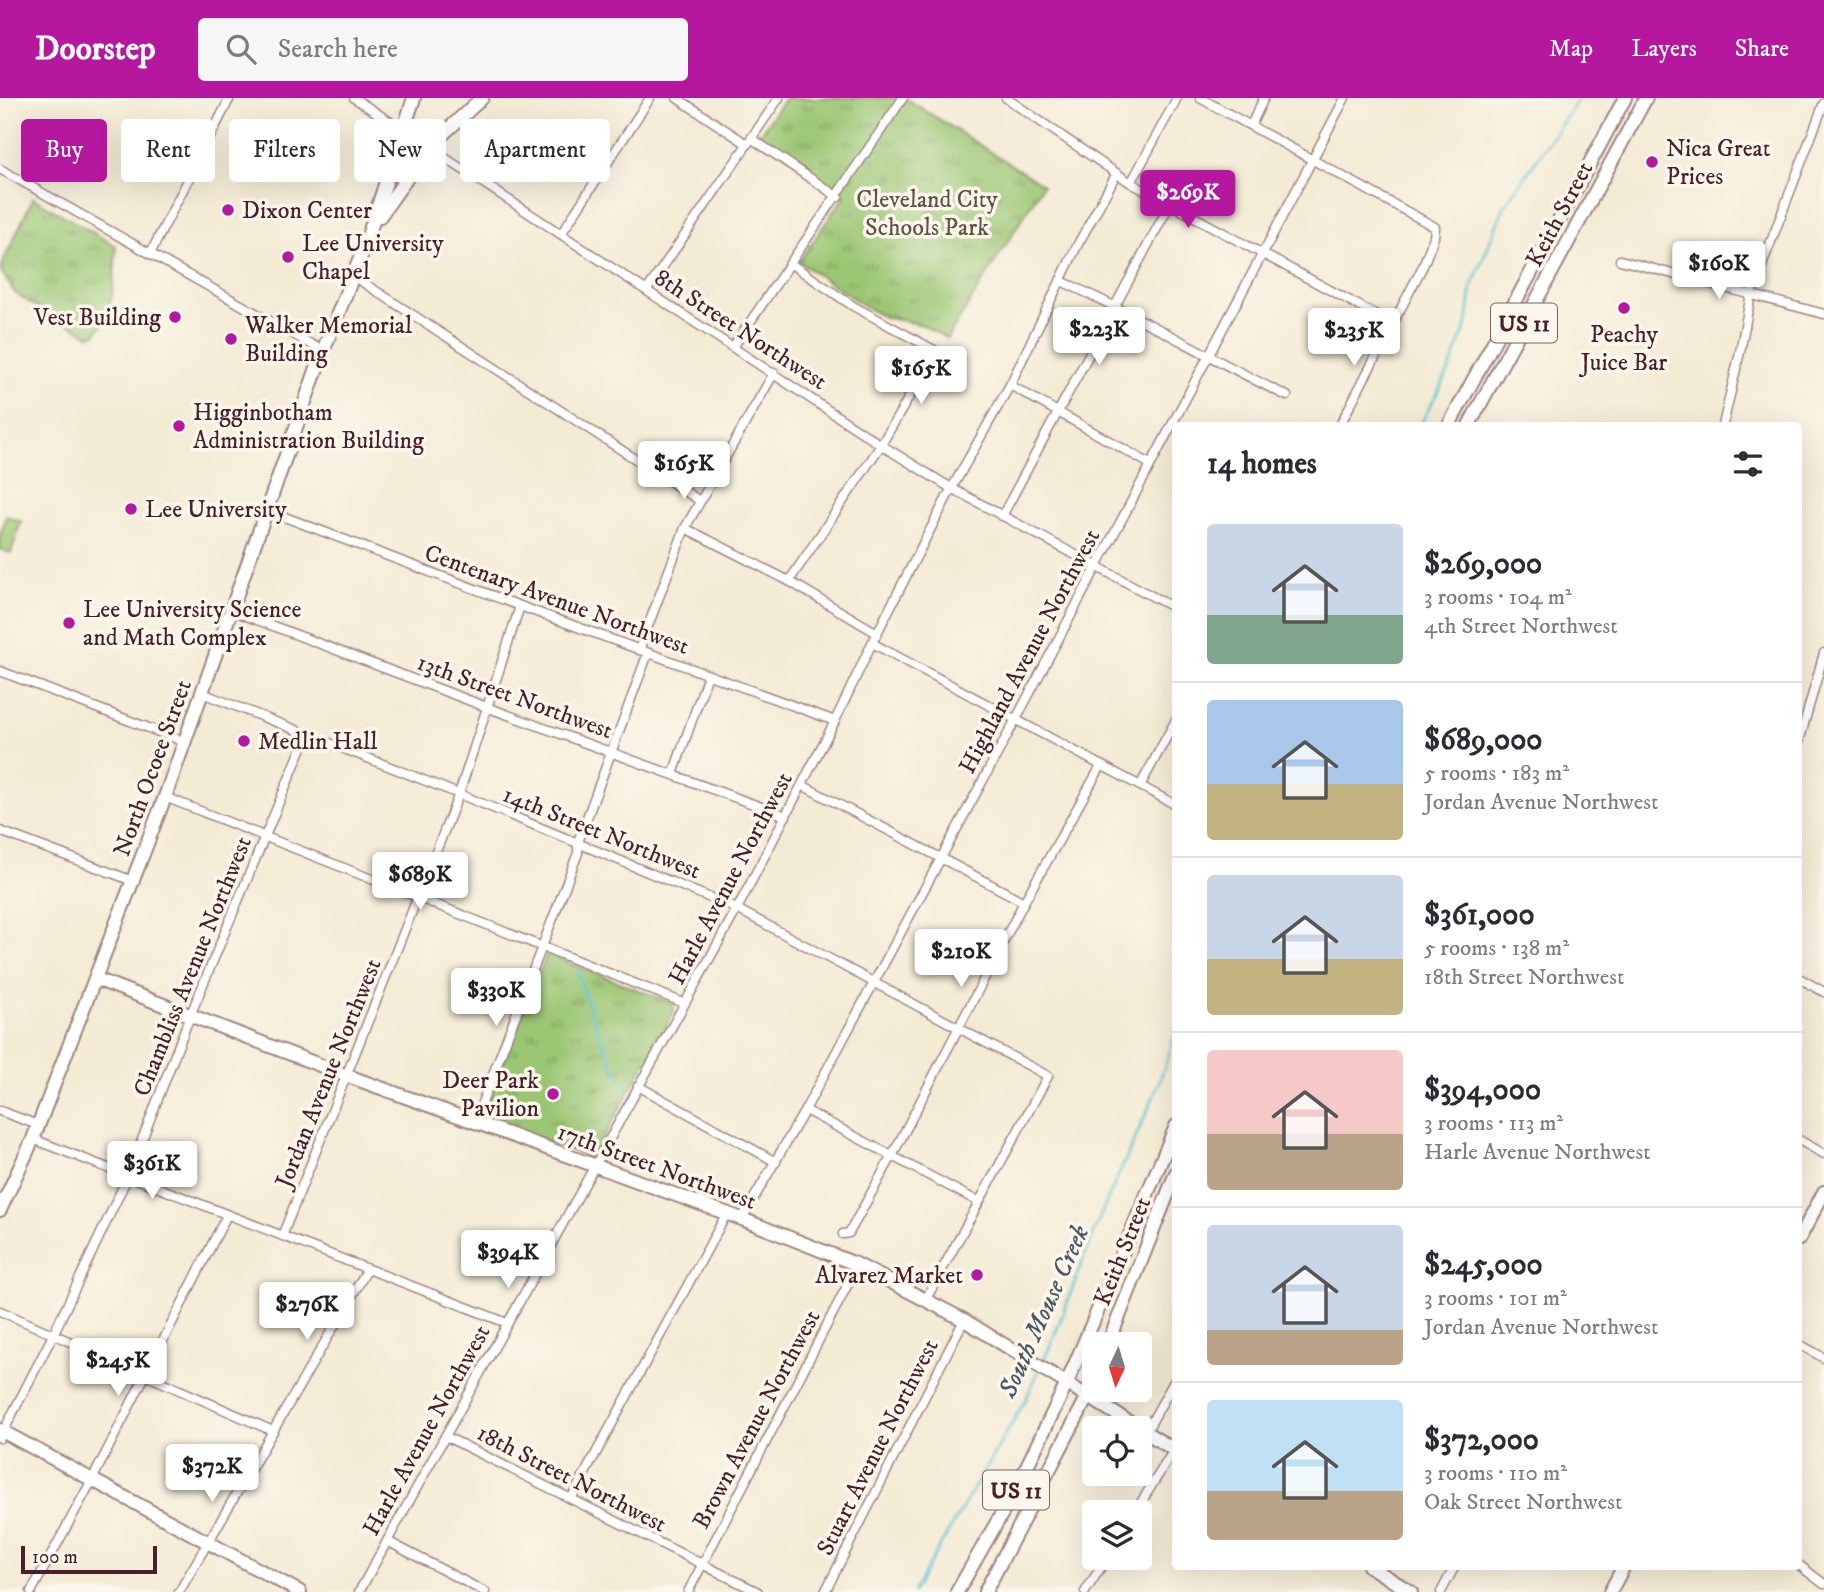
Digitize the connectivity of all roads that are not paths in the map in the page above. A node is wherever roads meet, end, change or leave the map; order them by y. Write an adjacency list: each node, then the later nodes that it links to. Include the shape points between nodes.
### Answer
1 (230, 98): 33 (street)
2 (354, 98): 17 (street, 8th Street Northwest)
3 (414, 98): 18 (main road, North Ocoee Street)
4 (482, 98): 20 (main road)
5 (650, 98): 31 (street)
6 (677, 98): 21 (street)
7 (779, 98): 21 (street)
8 (903, 98): 29 (street)
9 (1006, 98): 25 (street)
10 (1177, 98): 28 (street)
11 (1200, 98): 19 (street)
12 (1264, 98): 19 (street)
13 (1345, 98): 23 (street, Highland Avenue Northwest)
14 (1625, 98): 36 (main road, Keith Street / US 11)
15 (1646, 98): 38 (main road, Keith Street / US 11)
16 (1824, 103): 42 (street)
17 (385, 119)
18 (406, 119)
19 (1251, 125): 23 (street)
20 (446, 131)
21 (749, 141): 29 (street); 41 (street)
22 (446, 160): 31 (street, 8th Street Northwest)
23 (1313, 160): 34 (street, Highland Avenue Northwest); 45 (street, via 1435,227 1423,266)
24 (0, 169): 33 (street)
25 (1117, 173): 28 (street); 40 (street, Harle Avenue Northwest)
26 (385, 182): 32 (main road, North Ocoee Street)
27 (403, 182): 32 (main road, via 382,211)
28 (1131, 183): 30 (street)
29 (838, 197): 37 (street)
30 (1170, 204): 34 (street); 43 (street)
31 (561, 234): 41 (street, 8th Street Northwest)
32 (363, 251): 39 (main road, North Ocoee Street)
33 (150, 254): 47 (street)
34 (1263, 254): 45 (street); 48 (street, Highland Avenue Northwest)
35 (1620, 260): 42 (street)
36 (1537, 263): 38 (main road); 55 (main road, Keith Street / US 11)
37 (791, 264): 46 (street); 59 (street, via 853,306 936,351)
38 (1552, 271): 56 (main road, Keith Street / US 11)
39 (353, 276): 47 (main road, North Ocoee Street); 62 (street)
40 (1061, 281): 43 (street); 50 (street, Harle Avenue Northwest)
41 (647, 290): 46 (street, 8th Street Northwest)
42 (1751, 294): 44 (street); 57 (street)
43 (1116, 306): 48 (street); 52 (street)
44 (1824, 314)
45 (1393, 324): 54 (street)
46 (733, 347): 49 (street, 8th Street Northwest)
47 (323, 351): 63 (main road, North Ocoee Street)
48 (1207, 357): 51 (street); 53 (street, Highland Avenue Northwest)
49 (774, 373): 59 (street, 8th Street Northwest); 62 (street)
50 (1010, 384): 52 (street); 61 (street, Harle Avenue Northwest)
51 (1287, 396)
52 (1058, 413): 60 (street); 64 (street)
53 (1172, 422)
54 (1342, 422)
55 (1451, 422)
56 (1471, 422)
57 (1724, 422)
58 (1172, 423): 60 (street, Highland Avenue Northwest)
59 (881, 446): 61 (street, 8th Street Northwest); 67 (street)
60 (1150, 464): 66 (street, Highland Avenue Northwest)
61 (951, 488): 64 (street, 8th Street Northwest); 71 (street, Harle Avenue Northwest)
62 (700, 501): 65 (street)
63 (266, 510): 68 (street, Centenary Avenue Northwest); 70 (main road, North Ocoee Street)
64 (1002, 516): 66 (street, 8th Street Northwest)
65 (685, 527): 67 (street); 73 (street)
66 (1096, 566): 69 (street, 8th Street Northwest); 79 (street, Highland Avenue Northwest)
67 (789, 581): 71 (street)
68 (520, 607): 73 (street, Centenary Avenue Northwest); 78 (street, Jordan Avenue Northwest)
69 (1172, 607)
70 (231, 610): 77 (main road, North Ocoee Street); 78 (street, 13th Street Northwest)
71 (877, 633): 72 (street, Harle Avenue Northwest)
72 (872, 643): 79 (street); 80 (street, Harle Avenue Northwest)
73 (643, 651): 76 (street, Centenary Avenue Northwest); 85 (street)
74 (1824, 653): 82 (street)
75 (1, 674): 84 (street)
76 (708, 675): 80 (street, Centenary Avenue Northwest); 87 (street)
77 (202, 693): 83 (street, 14th Street Northwest); 84 (main road, North Ocoee Street)
78 (489, 708): 85 (street, 13th Street Northwest); 90 (street, Jordan Avenue Northwest)
79 (1015, 720): 86 (street); 97 (street, Highland Avenue Northwest)
80 (835, 721): 88 (street, Harle Avenue Northwest)
81 (1172, 727): 89 (street)
82 (1802, 731)
83 (308, 733): 90 (street, 14th Street Northwest); 95 (street, Chambliss Avenue Northwest)
84 (185, 742): 91 (main road, North Ocoee Street)
85 (612, 752): 87 (street, 13th Street Northwest); 96 (street)
86 (1101, 766): 89 (street); 100 (street)
87 (673, 774): 93 (street, 13th Street Northwest)
88 (802, 785): 93 (street, Harle Avenue Northwest); 97 (street)
89 (1140, 786): 92 (street)
90 (459, 794): 96 (street, 14th Street Northwest); 99 (street, Jordan Avenue Northwest)
91 (165, 797): 95 (street); 98 (main road, North Ocoee Street)
92 (1172, 803)
93 (786, 816): 101 (street, Harle Avenue Northwest)
94 (0, 831): 98 (street)
95 (266, 836): 99 (street); 108 (street, Chambliss Avenue Northwest)
96 (578, 842): 101 (street, 14th Street Northwest); 102 (street, via 578,853)
97 (940, 858): 100 (street); 105 (street, Highland Avenue Northwest)
98 (133, 881): 103 (main road, North Ocoee Street)
99 (419, 897): 102 (street); 110 (street, Jordan Avenue Northwest)
100 (1024, 902): 109 (street)
101 (737, 909): 105 (street, 14th Street Northwest); 107 (street, Harle Avenue Northwest)
102 (542, 945): 107 (street); 115 (street)
103 (96, 979): 108 (main road, 17th Street Northwest); 116 (main road, North Ocoee Street)
104 (1802, 980): 106 (street)
105 (874, 981): 109 (street, 14th Street Northwest); 113 (street, Highland Avenue Northwest)
106 (1824, 992)
107 (684, 1003): 112 (street, Harle Avenue Northwest)
108 (190, 1016): 110 (main road, 17th Street Northwest); 124 (street, Chambliss Avenue Northwest)
109 (958, 1026): 111 (street, 14th Street Northwest); 121 (street)
110 (348, 1076): 115 (main road, 17th Street Northwest); 134 (street, Jordan Avenue Northwest)
111 (1048, 1076): 127 (street, Stuart Avenue Northwest)
112 (638, 1086): 122 (street); 123 (street, Harle Avenue Northwest)
113 (805, 1110): 121 (street); 122 (street, Highland Avenue Northwest)
114 (0, 1111): 116 (street)
115 (475, 1121): 123 (main road, 17th Street Northwest)
116 (38, 1125): 118 (main road, North Ocoee Street)
117 (1172, 1135): 146 (main road, Keith Street / US 11)
118 (33, 1139): 124 (street); 128 (main road, North Ocoee Street)
119 (1802, 1142): 120 (street)
120 (1824, 1154)
121 (892, 1156): 127 (street); 133 (street, via 849,1233)
122 (776, 1162): 131 (street, Highland Avenue Northwest)
123 (594, 1165): 129 (main road, 17th Street Northwest); 140 (street, Harle Avenue Northwest)
124 (128, 1176): 130 (street); 142 (street, Chambliss Avenue Northwest)
125 (1172, 1183): 141 (main road, Keith Street)
126 (1824, 1192): 132 (main road)
127 (979, 1202): 137 (street, Stuart Avenue Northwest)
128 (0, 1210)
129 (727, 1213): 131 (main road, 17th Street Northwest); 162 (street)
130 (226, 1215): 134 (street); 145 (street)
131 (742, 1219): 135 (main road, 17th Street Northwest)
132 (1802, 1233)
133 (843, 1234)
134 (282, 1236): 136 (street)
135 (858, 1265): 137 (main road, 17th Street Northwest); 166 (street, Brown Avenue Northwest)
136 (367, 1269): 140 (street); 153 (street)
137 (926, 1299): 139 (main road, 17th Street Northwest)
138 (0, 1311): 142 (street)
139 (964, 1320): 146 (main road, 17th Street Northwest); 180 (street, Stuart Avenue Northwest)
140 (507, 1323): 155 (street, Harle Avenue Northwest)
141 (1113, 1332)
142 (53, 1335): 145 (street); 154 (street, Chambliss Avenue Northwest)
143 (1802, 1346): 144 (street)
144 (1824, 1358)
145 (146, 1374): 153 (street); 160 (street)
146 (1067, 1383): 148 (main road, 17th Street Northwest); 161 (main road, Keith Street / US 11)
147 (1172, 1385): 152 (street)
148 (1082, 1392)
149 (1085, 1402): 159 (main road, US 11)
150 (1098, 1402): 151 (main road, 17th Street Northwest)
151 (1120, 1416)
152 (1152, 1421)
153 (273, 1431): 165 (street)
154 (1, 1434): 160 (main road)
155 (445, 1436): 162 (street, 18th Street Northwest); 164 (street, Harle Avenue Northwest)
156 (1152, 1436): 157 (main road, 17th Street Northwest)
157 (1172, 1448)
158 (1172, 1455): 163 (street)
159 (1047, 1476): 161 (main road); 182 (main road, US 11)
160 (92, 1480): 165 (main road); 173 (street)
161 (1014, 1493): 181 (main road, Keith Street / US 11)
162 (571, 1499): 166 (street, 18th Street Northwest)
163 (1143, 1500)
164 (387, 1541): 176 (street, Harle Avenue Northwest); 177 (street)
165 (206, 1542): 174 (street); 175 (main road)
166 (702, 1564): 178 (street, Brown Avenue Northwest); 179 (street, 18th Street Northwest)
167 (1802, 1567): 172 (street)
168 (1099, 1570): 183 (street)
169 (1375, 1570): 184 (main road)
170 (1453, 1570): 185 (street)
171 (1622, 1570): 186 (main road)
172 (1824, 1584)
173 (31, 1592)
174 (179, 1592)
175 (300, 1592)
176 (359, 1592)
177 (485, 1592)
178 (688, 1592)
179 (758, 1592)
180 (825, 1592)
181 (957, 1592)
182 (985, 1592)
183 (1085, 1592)
184 (1411, 1592)
185 (1441, 1592)
186 (1610, 1592)

